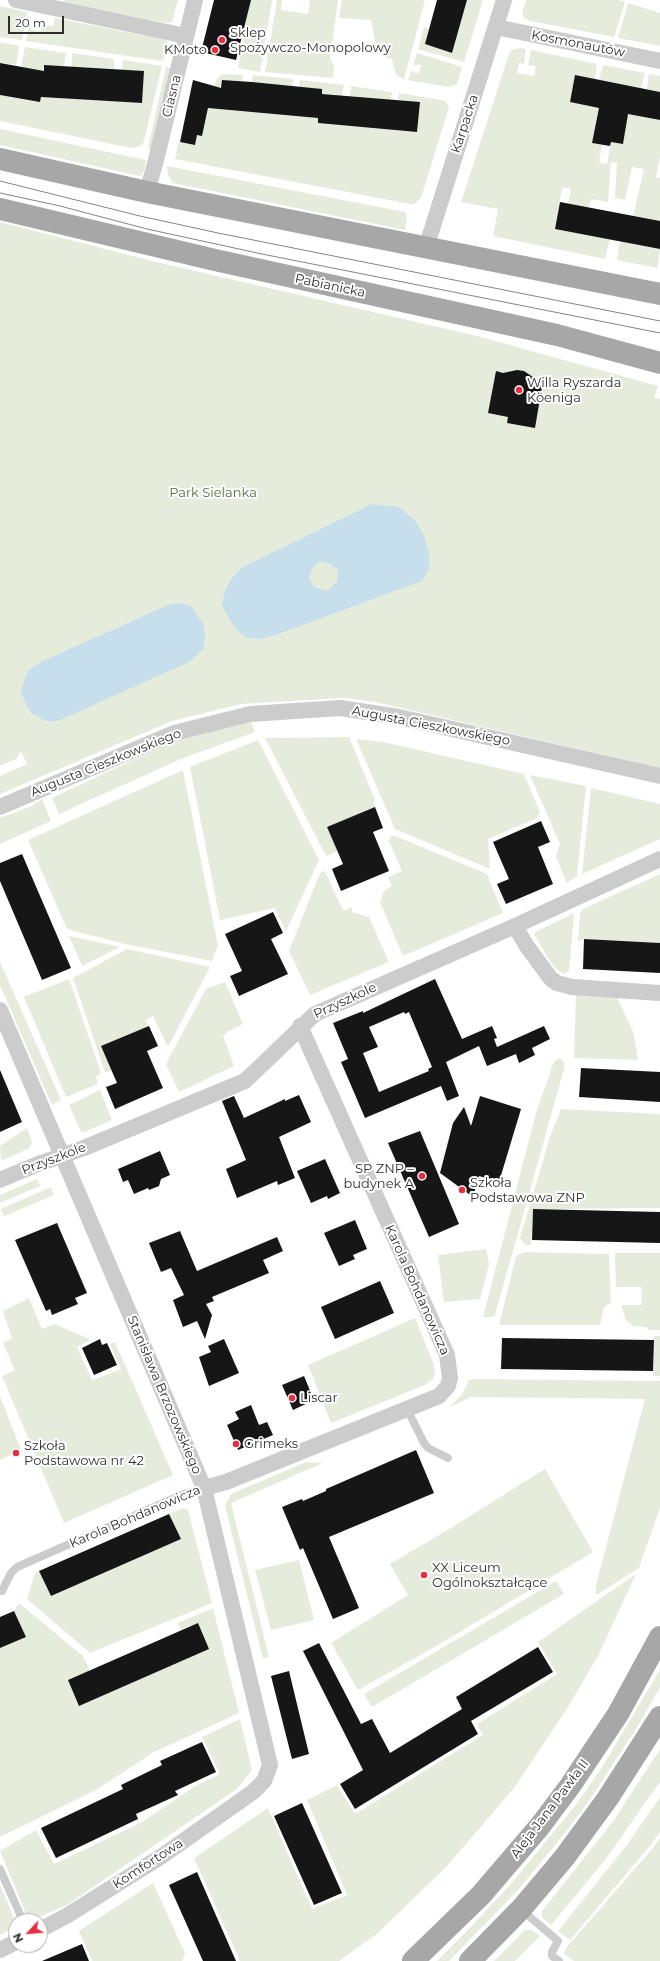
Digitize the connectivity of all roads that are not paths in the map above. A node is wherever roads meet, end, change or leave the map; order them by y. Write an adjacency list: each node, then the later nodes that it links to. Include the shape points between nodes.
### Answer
1 (16, 0): 5 (street)
2 (195, 0): 5 (street, Ciasna)
3 (504, 0): 4 (street, Karpacka)
4 (496, 28): 6 (street, Kosmonautów); 10 (street, Karpacka)
5 (186, 36): 8 (street, Ciasna)
6 (660, 61)
7 (0, 159): 8 (main road)
8 (147, 192): 10 (main road)
9 (0, 210): 12 (main road, Pabianicka, via 557,335)
10 (426, 248): 11 (main road)
11 (660, 294)
12 (660, 363)
13 (660, 776): 14 (street, Augusta Cieszkowskiego, via 399,717 340,708 250,714 174,733)
14 (0, 807)
15 (660, 859): 16 (street, Przyszkole)
16 (515, 926): 17 (street, via 551,979 557,983 572,987); 19 (street, Przyszkole, via 314,1014)
17 (660, 993)
18 (0, 1010): 20 (street, Stanisława Brzozowskiego)
19 (300, 1026): 20 (street, Przyszkole, via 245,1081); 22 (street, Karola Bohdanowicza, via 447,1355 450,1378 444,1392)
20 (63, 1156): 21 (street, Przyszkole); 24 (street, Stanisława Brzozowskiego)
21 (0, 1180)
22 (407, 1409): 23 (lane, via 424,1444); 24 (street, Karola Bohdanowicza, via 226,1482)
23 (448, 1458)
24 (204, 1488): 25 (lane, Karola Bohdanowicza, via 186,1493 17,1568 11,1573); 28 (street, Stanisława Brzozowskiego, via 270,1765 264,1781)
25 (2, 1591)
26 (660, 1636): 33 (main road, Aleja Jana Pawła II, via 609,1727 562,1798 482,1895)
27 (660, 1718): 30 (main road, via 580,1836)
28 (253, 1792): 32 (street, Komfortowa, via 162,1856)
29 (0, 1869): 31 (lane)
30 (520, 1909): 34 (main road); 35 (lane, via 558,1941 552,1956)
31 (19, 1913)
32 (48, 1926)
33 (414, 1961)
34 (470, 1961)
35 (559, 1961)

